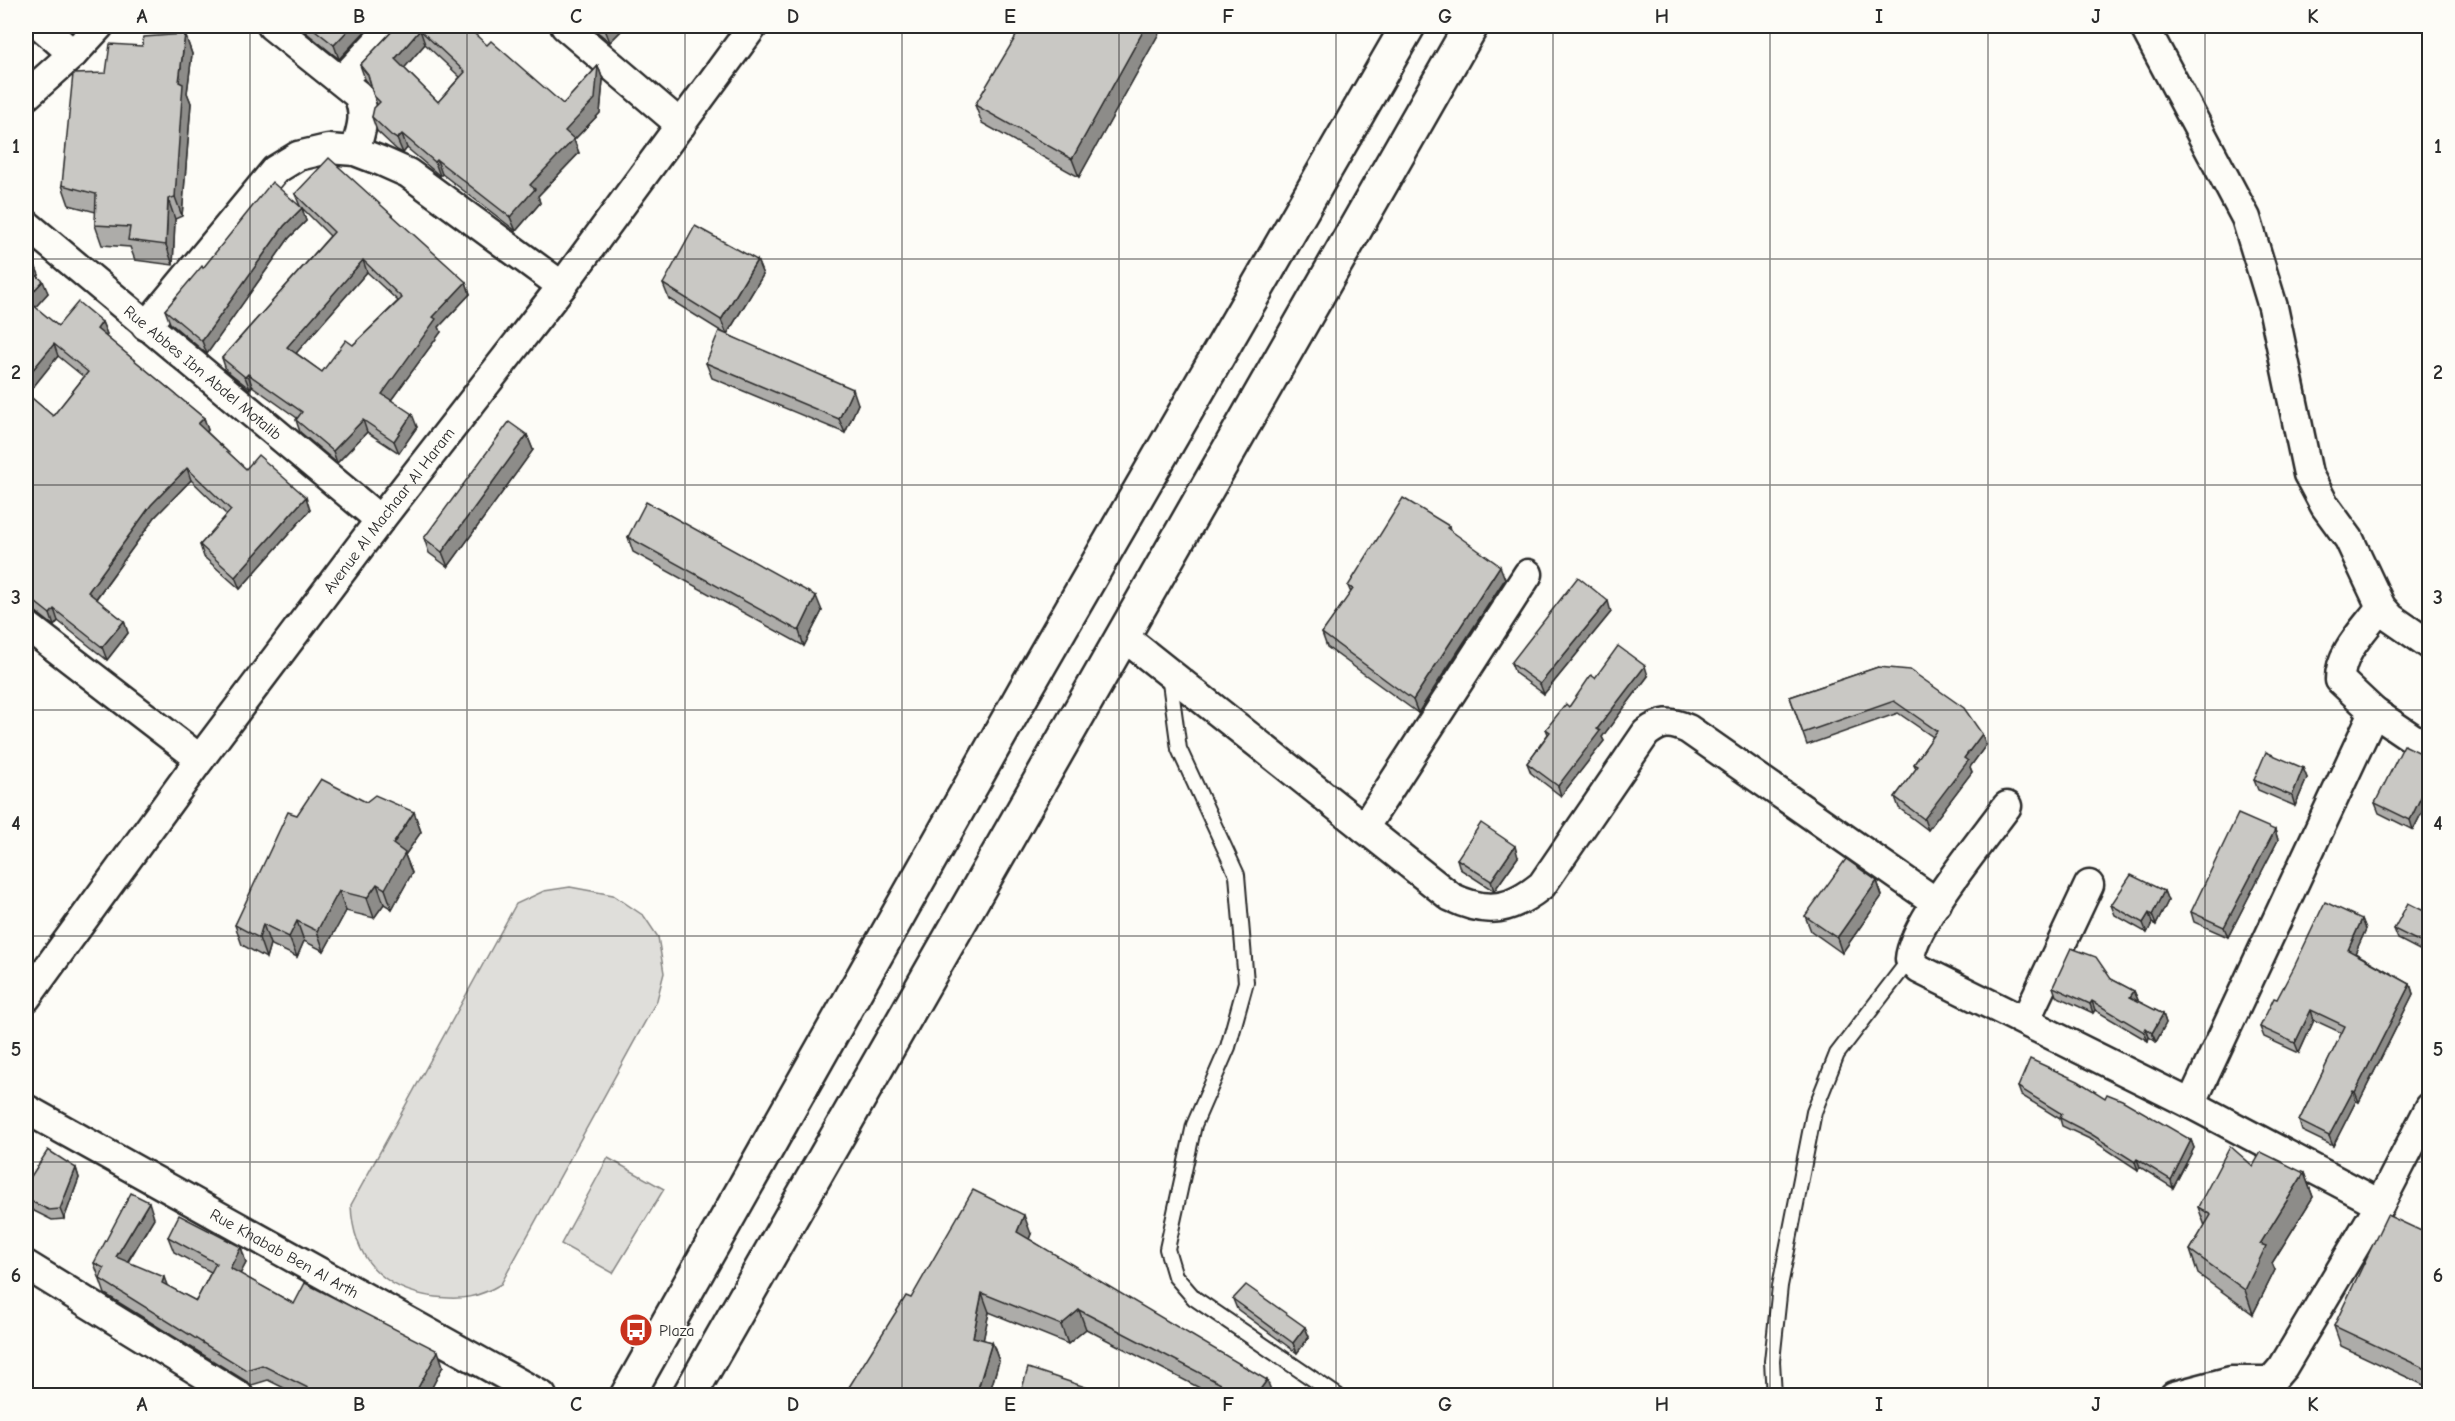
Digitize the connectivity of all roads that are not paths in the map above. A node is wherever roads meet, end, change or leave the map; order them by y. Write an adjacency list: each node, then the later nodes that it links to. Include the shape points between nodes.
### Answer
1 (41, 26): 10 (street)
2 (99, 26): 10 (street)
3 (272, 26): 11 (street)
4 (392, 26): 11 (street)
5 (565, 26): 13 (street)
6 (753, 26): 13 (street, Avenue Al Machaar Al Haram)
7 (1408, 26): 43 (main road, via 1031,680)
8 (1471, 26): 22 (main road)
9 (2144, 26): 20 (street, via 2246,218 2273,307 2308,474 2349,539)
10 (73, 54): 12 (street)
11 (342, 80): 14 (street, via 358,95 364,109)
12 (26, 96)
13 (681, 125): 16 (street, Avenue Al Machaar Al Haram)
14 (355, 151): 16 (street, via 408,173); 17 (street, via 328,149 298,156 275,170)
15 (26, 224): 17 (street, Rue Abbes Ibn Abdel Motalib)
16 (562, 286): 18 (street, Avenue Al Machaar Al Haram)
17 (146, 326): 18 (street, Rue Abbes Ibn Abdel Motalib)
18 (380, 520): 27 (street, Avenue Al Machaar Al Haram)
19 (1528, 574): 29 (street)
20 (2381, 607): 23 (street); 25 (street, via 2340,669 2340,680)
21 (26, 625): 27 (street)
22 (1124, 637): 24 (street); 44 (main road)
23 (2430, 645)
24 (1169, 673): 29 (street); 45 (lane, via 1179,749 1237,875 1246,982 1228,1047 1194,1125 1167,1249 1175,1276 1194,1298)
25 (2374, 712): 26 (street); 35 (street)
26 (2430, 750)
27 (200, 759): 33 (street, Avenue Al Machaar Al Haram)
28 (2007, 806): 31 (street)
29 (1364, 828): 31 (street, via 1451,897 1471,907 1509,906 1542,885 1646,733 1658,724 1672,722 1688,729)
30 (2089, 885): 34 (street)
31 (1937, 903): 32 (street, via 1911,947)
32 (1910, 959): 34 (street, via 1919,969); 46 (lane, via 1837,1054 1814,1112 1780,1286 1772,1361)
33 (26, 998)
34 (2025, 1021): 35 (street)
35 (2191, 1104): 38 (street)
36 (2430, 1107): 38 (street)
37 (26, 1109): 42 (street, Rue Khabab Ben Al Arth)
38 (2380, 1204): 40 (street)
39 (26, 1265): 41 (street)
40 (2269, 1388): 47 (street, via 2231,1381)
41 (239, 1395)
42 (542, 1395)
43 (627, 1395)
44 (690, 1395)
45 (1338, 1395)
46 (1774, 1395)
47 (2174, 1395)

